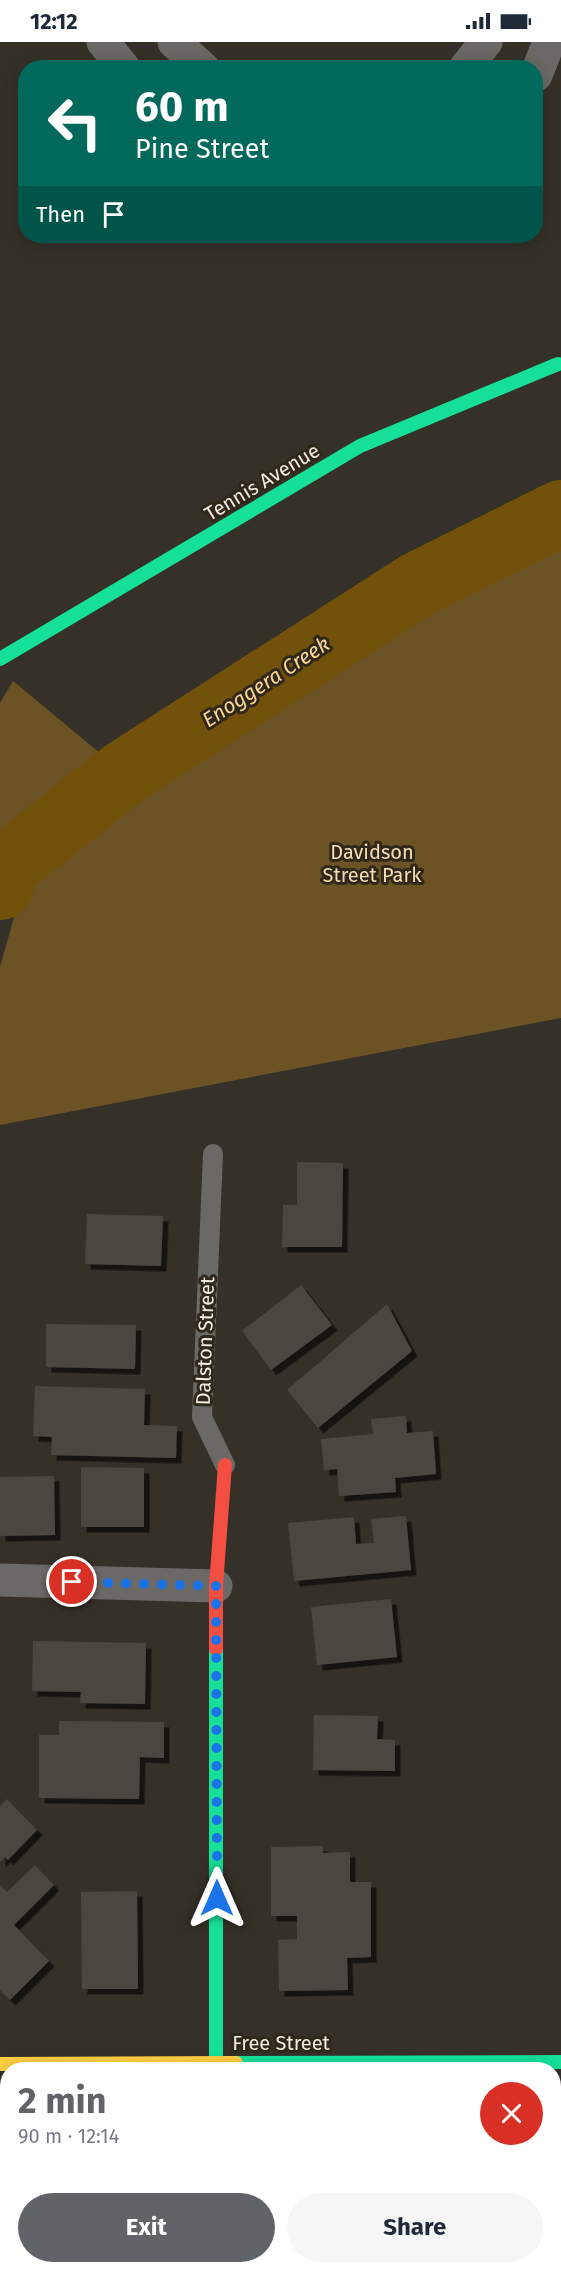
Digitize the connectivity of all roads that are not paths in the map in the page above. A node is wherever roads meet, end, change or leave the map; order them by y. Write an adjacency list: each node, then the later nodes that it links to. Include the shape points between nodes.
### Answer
1 (104, 42): 5 (street)
2 (174, 42): 6 (street)
3 (486, 42): 7 (street)
4 (549, 42): 8 (street)
5 (118, 60)
6 (194, 60)
7 (471, 60)
8 (542, 60)
9 (558, 364): 10 (street, Tennis Avenue, via 360,446)
10 (0, 659)
11 (213, 1154): 12 (lane, Dalston Street, via 202,1417)
12 (225, 1465): 14 (street, Dalston Street)
13 (0, 1580): 14 (street)
14 (216, 1586): 15 (street, Dalston Street)
15 (216, 2062): 16 (street, Free Street)
16 (561, 2062)

